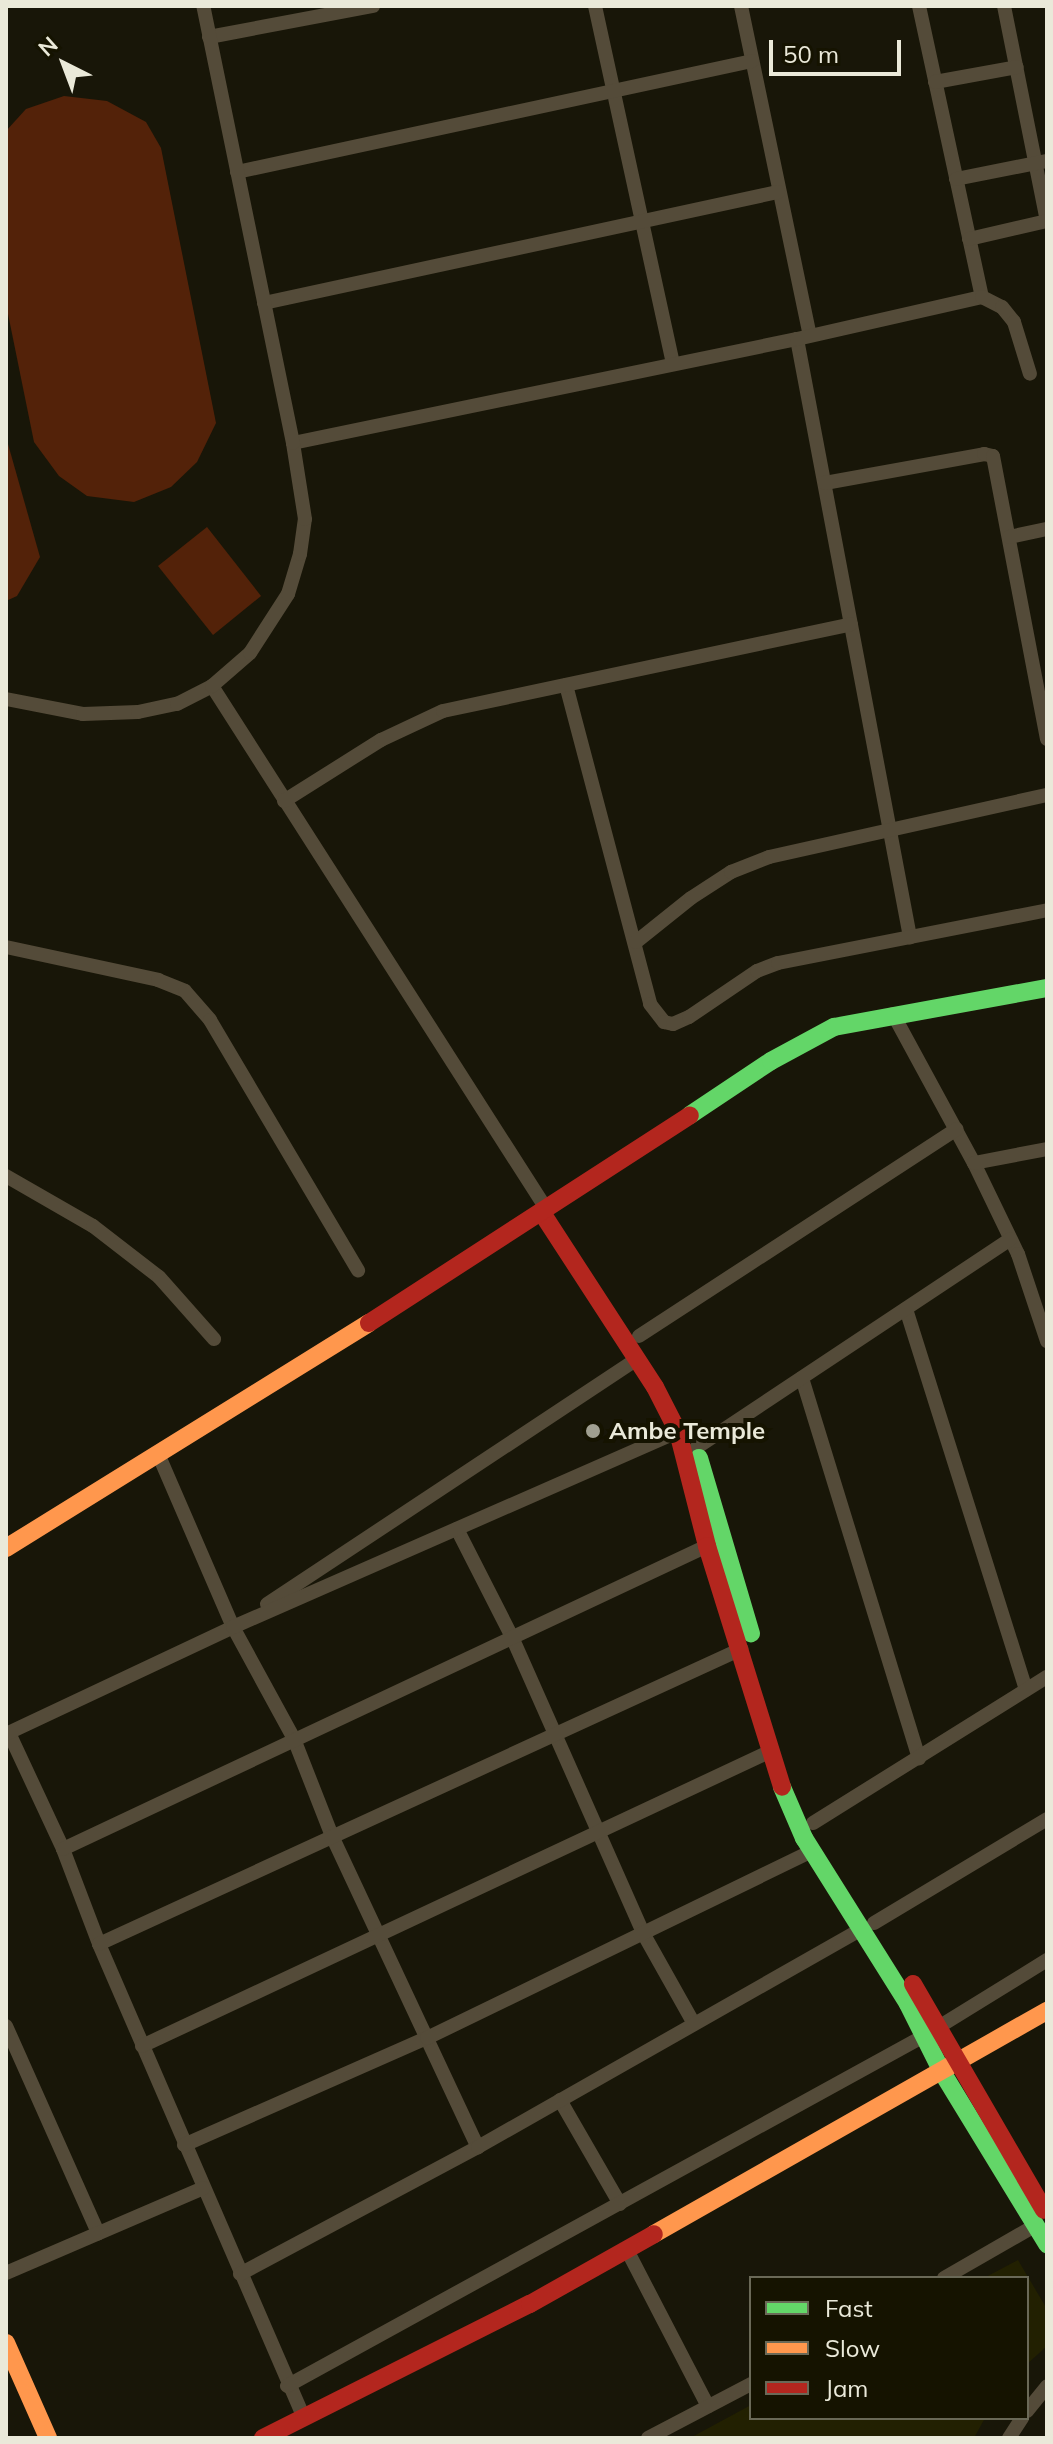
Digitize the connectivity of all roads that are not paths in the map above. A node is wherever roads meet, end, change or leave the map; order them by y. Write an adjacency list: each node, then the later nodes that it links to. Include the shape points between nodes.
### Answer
1 (203, 6): 7 (street)
2 (373, 6): 7 (street)
3 (595, 6): 11 (street)
4 (741, 6): 8 (street)
5 (919, 6): 10 (street)
6 (1004, 6): 9 (street)
7 (209, 37): 13 (street)
8 (752, 61): 11 (street); 15 (street)
9 (1017, 67): 10 (street); 12 (street)
10 (935, 82): 14 (street)
11 (614, 91): 13 (street); 17 (street)
12 (1042, 162): 14 (street); 16 (street)
13 (237, 172): 20 (street)
14 (956, 179): 18 (street)
15 (778, 192): 17 (street); 21 (street)
16 (1047, 221): 18 (street)
17 (642, 222): 20 (street); 22 (street)
18 (969, 239): 19 (street)
19 (982, 297): 21 (street); 23 (street, via 1002,307 1014,322)
20 (264, 303): 24 (street)
21 (804, 337): 22 (street); 25 (street)
22 (673, 364): 24 (street)
23 (1030, 374)
24 (293, 443): 30 (street, via 305,519 288,594 250,653)
25 (825, 483): 27 (street, via 990,454); 28 (street)
26 (1047, 529): 27 (street)
27 (1009, 537): 32 (street)
28 (851, 624): 29 (street); 35 (street)
29 (566, 685): 34 (street, via 443,711 381,740); 38 (street)
30 (212, 686): 31 (street, via 177,704 138,712 83,714); 34 (street)
31 (6, 699)
32 (1047, 739)
33 (1047, 795): 35 (street)
34 (284, 801): 46 (street)
35 (890, 828): 37 (street); 38 (street, via 769,857 731,872)
36 (1047, 910): 37 (street)
37 (910, 937): 38 (street, via 778,963 673,1024 655,1015)
38 (636, 942)
39 (6, 947): 48 (street, via 158,980 185,991 210,1020)
40 (1047, 988): 41 (street)
41 (893, 1014): 42 (street); 46 (street, via 834,1027 771,1061)
42 (956, 1129): 44 (street); 50 (street)
43 (1047, 1149): 44 (street)
44 (974, 1163): 47 (street)
45 (6, 1176): 51 (street, via 93,1226 159,1277)
46 (548, 1209): 50 (street); 53 (street); 57 (street)
47 (1010, 1239): 49 (street); 52 (street)
48 (358, 1270)
49 (906, 1309): 54 (street); 65 (street)
50 (639, 1336): 56 (street, via 668,1381)
51 (214, 1339)
52 (1047, 1341)
53 (637, 1359): 55 (street); 61 (street)
54 (802, 1378): 56 (street); 70 (street)
55 (678, 1432): 58 (street); 59 (street)
56 (696, 1448): 72 (street, via 793,1776)
57 (159, 1456): 60 (street); 61 (street)
58 (457, 1529): 61 (street); 62 (street)
59 (707, 1546): 62 (street); 63 (street)
60 (6, 1548)
61 (233, 1627): 66 (street); 68 (street)
62 (512, 1637): 67 (street); 68 (street)
63 (741, 1649): 67 (street); 69 (street)
64 (1047, 1677): 65 (street)
65 (1026, 1690): 70 (street)
66 (7, 1733): 75 (street)
67 (554, 1735): 73 (street); 74 (street)
68 (294, 1739): 74 (street); 75 (street)
69 (771, 1751): 73 (street); 76 (street)
70 (919, 1758): 72 (street)
71 (1047, 1819): 77 (street)
72 (813, 1823): 77 (street)
73 (599, 1831): 78 (street); 79 (street)
74 (332, 1836): 79 (street); 80 (street)
75 (63, 1849): 80 (street)
76 (812, 1851): 77 (street); 78 (street)
77 (868, 1926): 83 (street); 85 (street)
78 (643, 1933): 83 (street); 86 (street)
79 (379, 1935): 86 (street); 87 (street)
80 (99, 1944): 87 (street)
81 (1047, 1960): 85 (street)
82 (1047, 2011): 88 (street)
83 (694, 2024): 89 (street)
84 (6, 2026): 95 (street)
85 (931, 2032): 88 (street); 93 (street)
86 (427, 2038): 90 (street); 91 (street)
87 (142, 2046): 90 (street)
88 (949, 2068): 94 (street); 97 (street)
89 (560, 2100): 91 (street); 93 (street)
90 (184, 2145): 92 (street)
91 (478, 2147): 99 (street)
92 (203, 2188): 95 (street); 99 (street)
93 (620, 2204): 103 (street)
94 (1041, 2220): 96 (street); 100 (street)
95 (98, 2233): 98 (street)
96 (1047, 2244)
97 (627, 2250): 105 (street); 107 (street)
98 (6, 2273)
99 (240, 2274): 103 (street)
100 (947, 2276)
101 (6, 2343): 109 (street)
102 (749, 2385): 105 (street)
103 (287, 2386): 107 (street)
104 (1047, 2386): 106 (street)
105 (708, 2406): 111 (street)
106 (1029, 2408)
107 (304, 2418): 110 (street)
108 (1021, 2420): 112 (street)
109 (48, 2438)
110 (263, 2438)
111 (648, 2438)
112 (1009, 2438)

